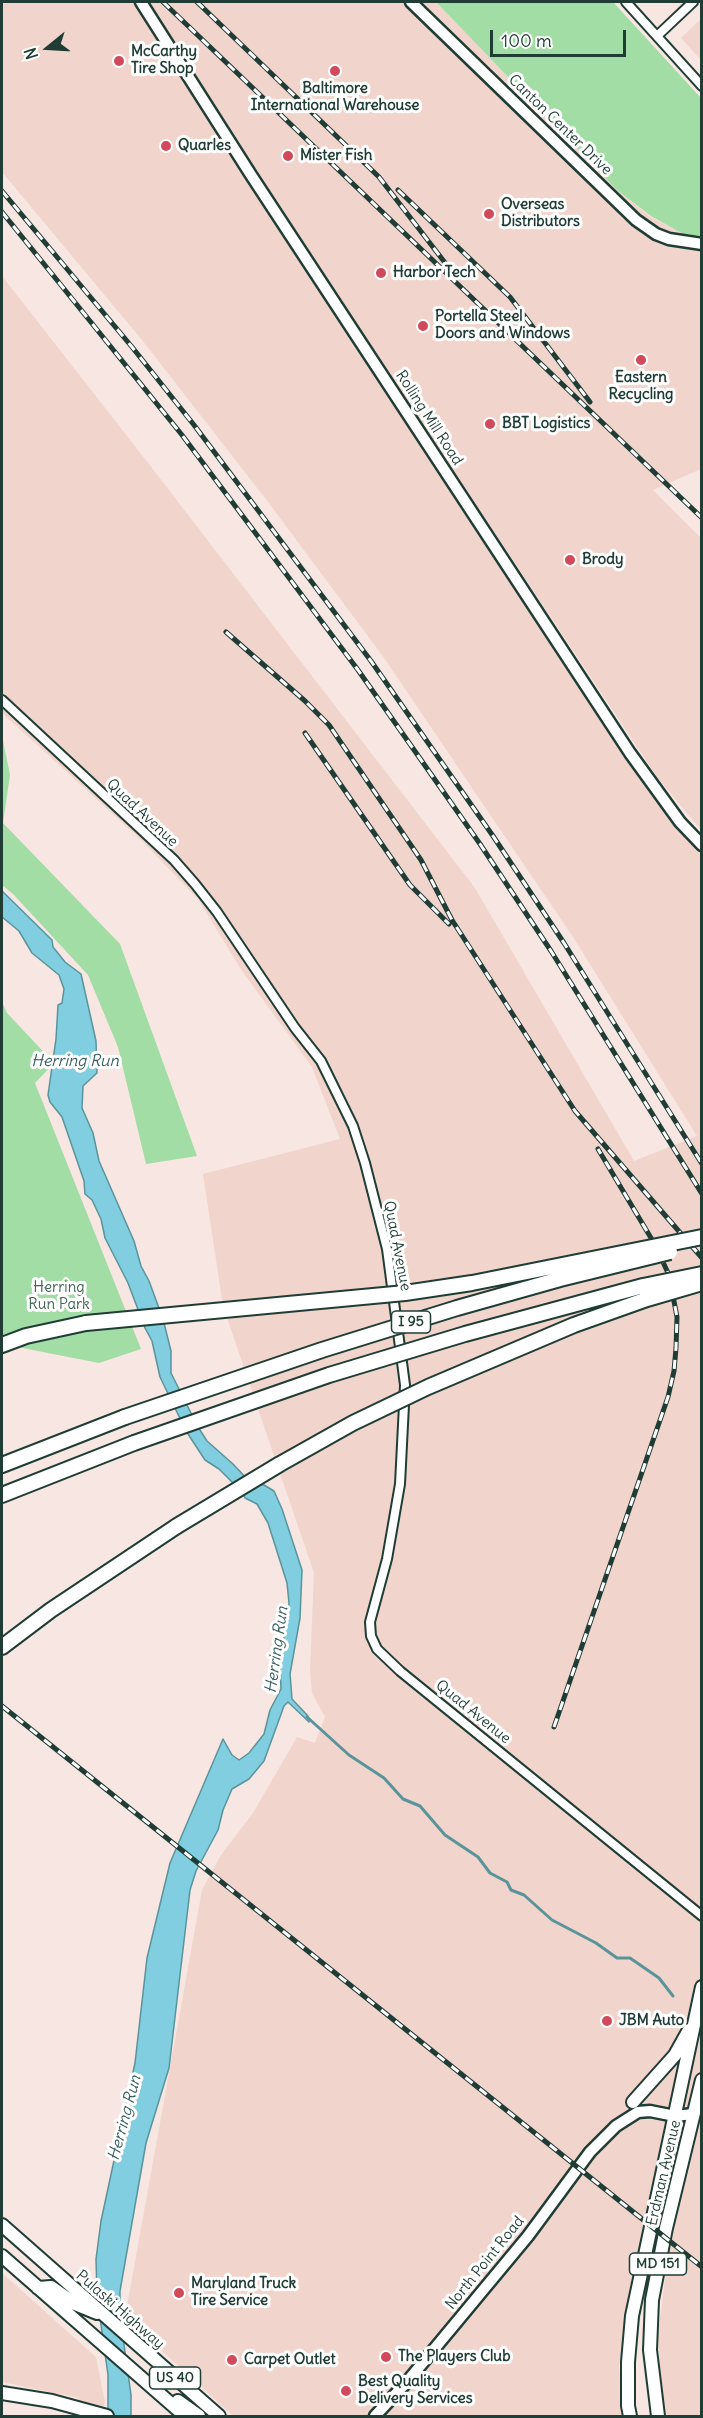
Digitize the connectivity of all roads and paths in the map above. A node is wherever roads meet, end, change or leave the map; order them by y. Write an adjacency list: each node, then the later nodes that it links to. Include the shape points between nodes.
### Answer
1 (141, 2): 9 (street, Rolling Mill Road, via 630,753)
2 (411, 2): 7 (street, Canton Center Drive, via 636,220 669,239)
3 (626, 2): 5 (street)
4 (693, 2): 5 (street)
5 (657, 36): 6 (street)
6 (702, 86)
7 (702, 244)
8 (2, 700): 18 (street, Quad Avenue, via 195,884 321,1060 353,1126 387,1249 405,1386 400,1484 387,1559 370,1622 377,1649)
9 (702, 845)
10 (702, 1237): 14 (highway, bridge, via 472,1283 405,1293 86,1323)
11 (702, 1245): 15 (highway, I 95, bridge, via 560,1279 322,1350 125,1417)
12 (702, 1274): 16 (highway, I 95, bridge, via 465,1334 329,1375 134,1443)
13 (702, 1283): 17 (highway, bridge, via 574,1325 428,1387 311,1446 86,1585)
14 (2, 1346)
15 (2, 1465)
16 (2, 1495)
17 (2, 1647)
18 (702, 1916)
19 (702, 1987): 20 (main road, MD 151)
20 (697, 2009): 22 (main road, via 675,2055); 24 (main road, MD 151)
21 (702, 2080): 23 (main road, MD 151)
22 (633, 2102): 25 (street, North Point Road)
23 (693, 2114): 24 (street, North Point Road); 38 (main road, Erdman Avenue / MD 151, via 652,2300 650,2350)
24 (675, 2116): 25 (street, North Point Road, via 638,2112); 37 (main road, Erdman Avenue / MD 151, via 632,2316 628,2362)
25 (616, 2126): 36 (street, North Point Road, via 590,2152 528,2236)
26 (2, 2225): 29 (main road, Pulaski Highway / US 40)
27 (2, 2256): 28 (main road, US 40)
28 (38, 2288): 29 (main road, via 51,2287); 30 (main road, US 40)
29 (85, 2303): 35 (main road, Pulaski Highway / US 40, via 104,2315)
30 (146, 2383): 33 (main road, US 40); 34 (main road)
31 (2, 2393): 32 (main road)
32 (107, 2416)
33 (185, 2416)
34 (199, 2416)
35 (219, 2416)
36 (375, 2416)
37 (630, 2416)
38 (658, 2416)

